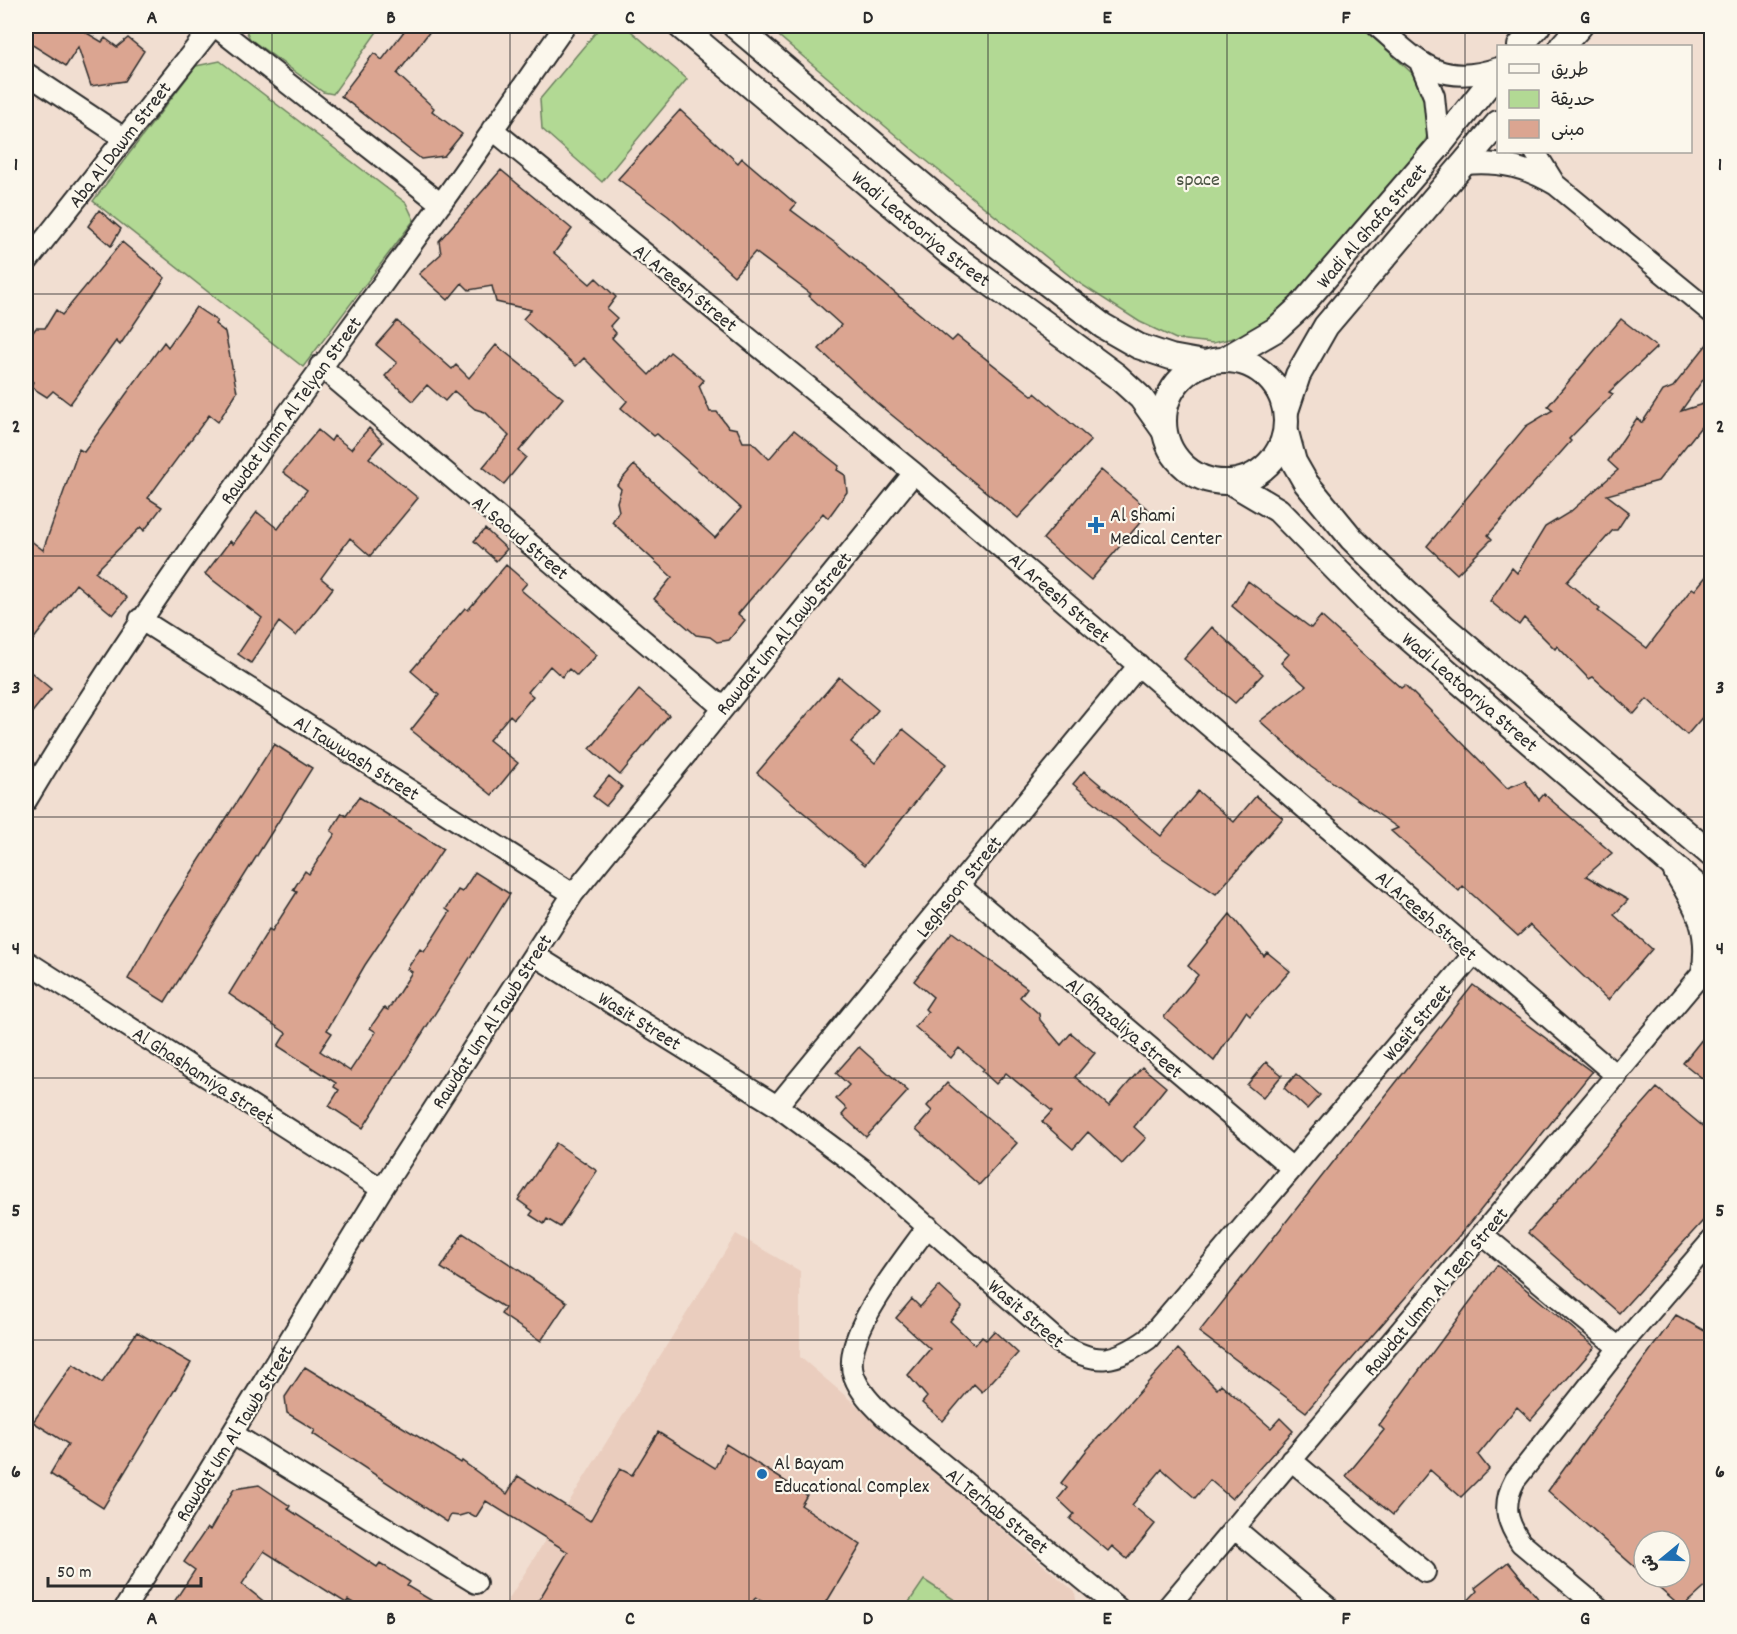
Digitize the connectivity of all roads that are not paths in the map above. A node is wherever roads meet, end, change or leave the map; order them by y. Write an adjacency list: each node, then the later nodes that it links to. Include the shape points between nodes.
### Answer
1 (214, 26): 16 (street, Aba Al Dawm Street); 21 (street, Aba Al Dawm Street)
2 (565, 26): 15 (street, Rawdat Umm Al Telyan Street)
3 (680, 26): 27 (street, Wadi Leatooriya Street, via 948,252 1117,376 1141,398)
4 (735, 26): 24 (street, Wadi Leatooriya Street, via 960,217 1103,326 1138,346 1171,357)
5 (1377, 26): 10 (street)
6 (1538, 26): 8 (street)
7 (1580, 26): 9 (street)
8 (1521, 45)
9 (1563, 45)
10 (1421, 65): 11 (street, via 1462,75); 17 (street, via 1434,96)
11 (1497, 70)
12 (1497, 71): 17 (street, Wadi Al Ghafa Street)
13 (26, 73): 16 (street)
14 (1497, 124): 19 (street, Wadi Al Ghafa Street)
15 (492, 129): 21 (street, Rawdat Umm Al Telyan Street); 28 (street, Al Areesh Street)
16 (124, 138): 22 (street, Aba Al Dawm Street)
17 (1439, 146): 24 (street, Wadi Al Ghafa Street, via 1300,307 1275,330)
18 (1535, 153): 20 (street)
19 (1465, 164): 20 (street, via 1513,165 1536,172); 26 (street, Wadi Al Ghafa Street, via 1326,326 1302,367)
20 (1556, 185): 23 (street)
21 (441, 204): 25 (street, Rawdat Umm Al Telyan Street)
22 (26, 262)
23 (1712, 313)
24 (1215, 361): 26 (street, via 1246,363 1264,374 1278,390); 27 (street, via 1186,373 1172,389 1164,408)
25 (320, 366): 30 (street, Rawdat Umm Al Telyan Street); 32 (street, Al Saoud Street)
26 (1286, 421): 29 (street, via 1280,451 1268,466); 34 (street, Wadi Leatooriya Street, via 1294,462 1306,483 1352,539 1445,628)
27 (1163, 429): 29 (street, via 1179,464 1206,480)
28 (914, 473): 31 (street, Al Areesh Street); 32 (street, Rawdat Um Al Tawb Street)
29 (1232, 483): 35 (street, Wadi Leatooriya Street, via 1278,510 1376,610)
30 (140, 619): 33 (street, Rawdat Umm Al Telyan Street); 37 (street, Al Tawwash Street)
31 (1139, 666): 36 (street, Leghsoon Street); 40 (street, Al Areesh Street)
32 (722, 707): 37 (street, Rawdat Um Al Tawb Street)
33 (28, 790)
34 (1712, 855)
35 (1668, 863): 38 (street, Wadi Leatooriya Street); 42 (street, Rawdat Umm Al Teen Street, via 1699,916)
36 (958, 885): 44 (street, Leghsoon Street); 45 (street, Al Ghazaliya Street)
37 (573, 894): 39 (street, Rawdat Um Al Tawb Street)
38 (1712, 899)
39 (534, 955): 44 (street, Wasit Street); 46 (street, Rawdat Um Al Tawb Street)
40 (1473, 955): 43 (street, Al Areesh Street); 45 (street, Wasit Street)
41 (26, 961): 46 (street, Al Ghashamiya Street)
42 (1707, 972): 43 (street, Rawdat Umm Al Teen Street)
43 (1617, 1076): 48 (street, Rawdat Umm Al Teen Street)
44 (777, 1106): 47 (street, Wasit Street, via 863,1170)
45 (1292, 1168): 47 (street, Wasit Street, via 1148,1340 1125,1355 1101,1361 1061,1344)
46 (382, 1189): 51 (street, Rawdat Um Al Tawb Street)
47 (928, 1226): 57 (street, Al Terhab Street, via 858,1328 851,1351 853,1374 867,1399 884,1416)
48 (1483, 1235): 50 (street); 52 (street, Rawdat Umm Al Teen Street)
49 (1712, 1240): 50 (street)
50 (1619, 1348): 60 (street, via 1515,1480 1506,1512 1521,1543)
51 (234, 1434): 55 (street); 56 (street, Rawdat Um Al Tawb Street)
52 (1291, 1461): 53 (street, Rawdat Umm Al Teen Street); 54 (street)
53 (1234, 1528): 58 (street, Rawdat Umm Al Teen Street); 59 (street)
54 (1425, 1572)
55 (476, 1583)
56 (125, 1608)
57 (1118, 1608)
58 (1167, 1608)
59 (1329, 1608)
60 (1599, 1608)

